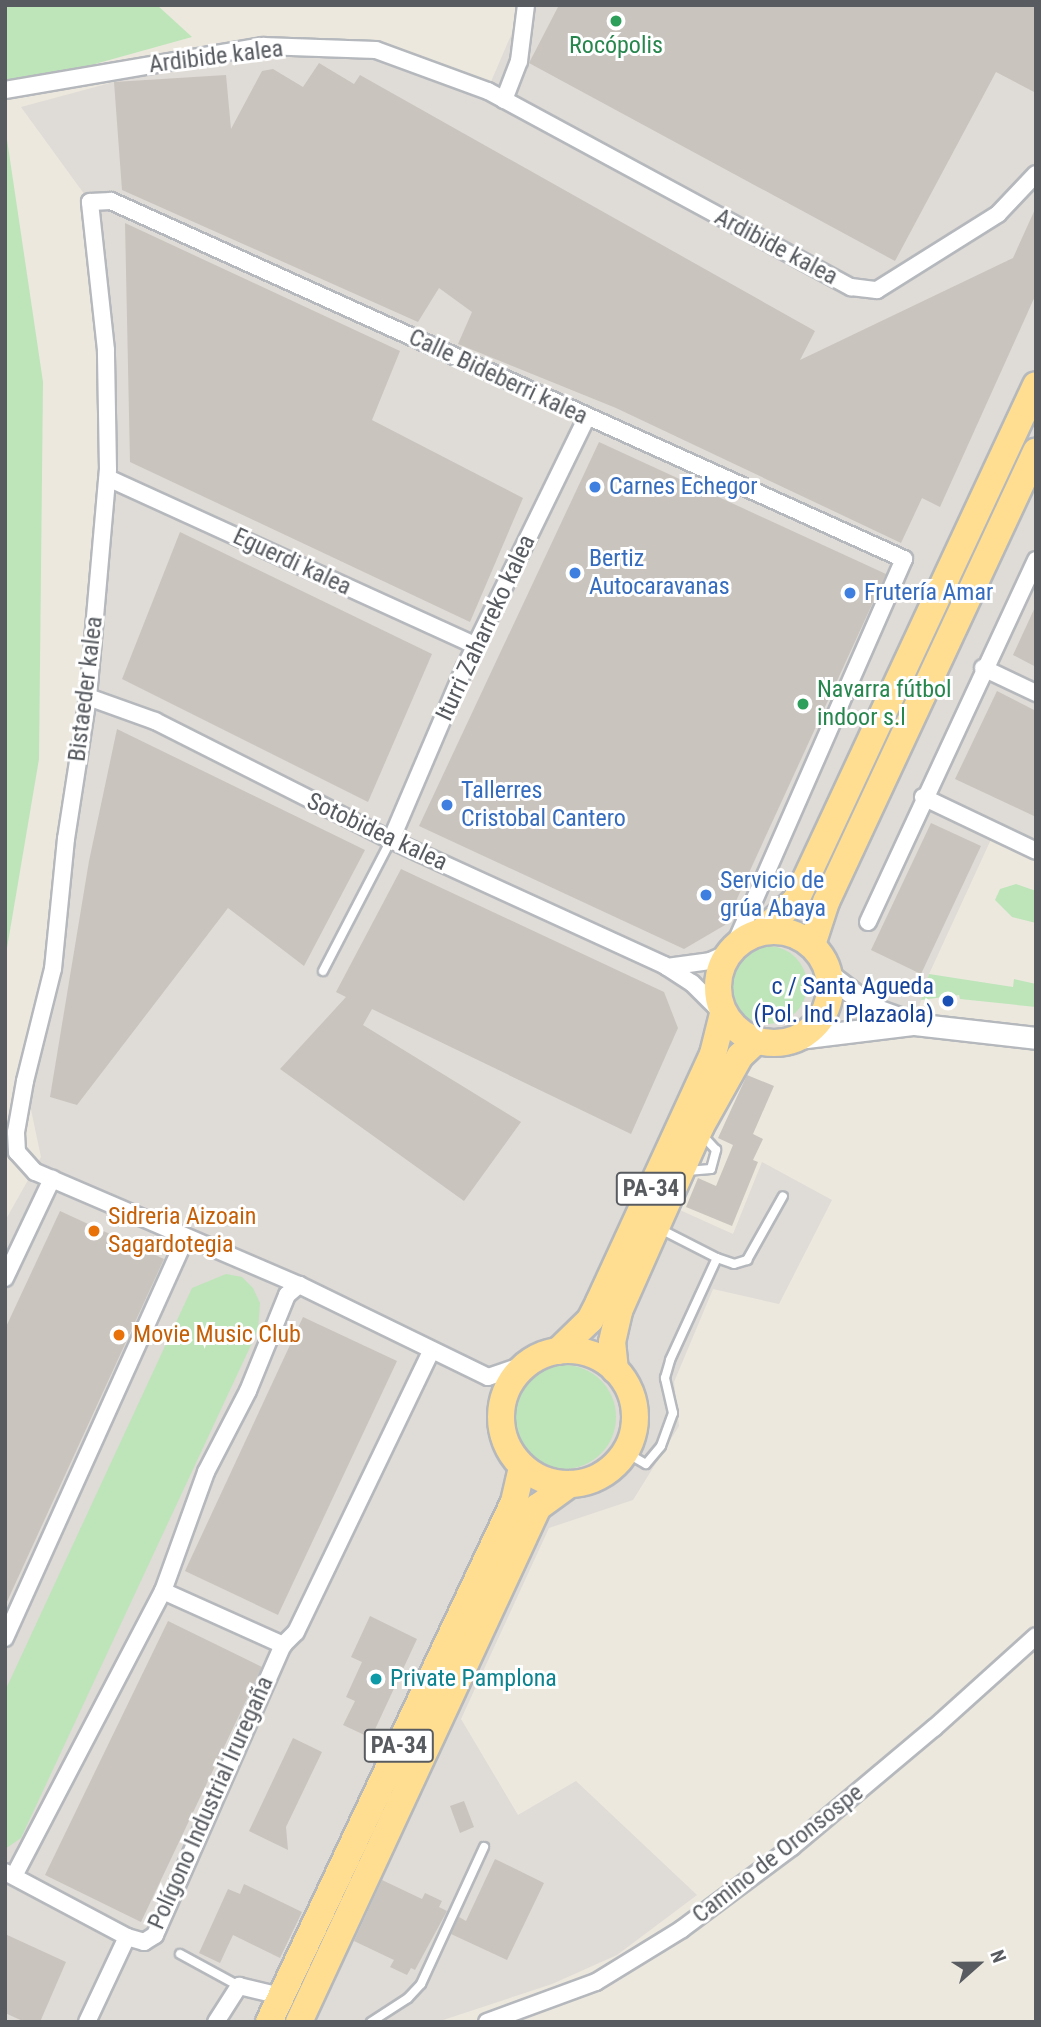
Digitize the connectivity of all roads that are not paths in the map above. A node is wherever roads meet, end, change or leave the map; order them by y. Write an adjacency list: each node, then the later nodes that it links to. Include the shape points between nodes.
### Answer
1 (526, 5): 3 (street, via 519,61)
2 (5, 90): 3 (street, Ardibide kalea, via 263,46 376,50)
3 (504, 100): 4 (street, Ardibide kalea, via 850,287 877,290 920,266 998,214)
4 (1036, 174)
5 (90, 202): 7 (street, Calle Bideberri kalea, via 111,201); 9 (street, Bistaeder kalea, via 106,350)
6 (1036, 385): 19 (highway, via 796,901)
7 (586, 419): 11 (street, Iturri Zaharreko kalea); 21 (street, Calle Bideberri kalea, via 904,559)
8 (1036, 452): 20 (highway, via 826,902)
9 (108, 478): 11 (street, Eguerdi kalea); 14 (street, Bistaeder kalea)
10 (1036, 560): 12 (street)
11 (476, 646): 16 (street, Iturri Zaharreko kalea)
12 (983, 668): 13 (street); 15 (street)
13 (1036, 693)
14 (88, 697): 16 (street, Sotobidea kalea, via 155,722); 30 (street, Bistaeder kalea, via 66,839 53,969 16,1132 17,1152 28,1169)
15 (923, 797): 17 (street); 18 (street)
16 (391, 840): 22 (street, Sotobidea kalea); 23 (lane)
17 (1036, 851)
18 (868, 922)
19 (761, 932): 20 (highway, via 788,932); 21 (highway)
20 (812, 945): 24 (highway)
21 (731, 951): 22 (street, via 710,961); 25 (highway, PA-34, via 718,986)
22 (667, 967): 25 (street, Sotobidea kalea, via 692,983)
23 (323, 971)
24 (830, 976): 26 (street, via 874,1009); 28 (highway, via 829,1000 819,1021)
25 (723, 1014): 29 (highway); 38 (highway, PA-34, via 713,1054 599,1302 590,1320)
26 (914, 1024): 27 (street); 28 (street)
27 (1029, 1035)
28 (798, 1038): 29 (highway, via 779,1043)
29 (756, 1041): 32 (highway, PA-34, via 740,1056 701,1126)
30 (52, 1179): 33 (street); 35 (street)
31 (783, 1196): 34 (lane, via 747,1260 734,1264)
32 (656, 1227): 34 (lane); 40 (highway, PA-34, via 613,1325)
33 (185, 1239): 36 (street); 46 (street)
34 (717, 1258): 41 (lane, via 670,1360 665,1378 673,1413 661,1446 646,1464)
35 (5, 1278)
36 (299, 1285): 37 (street); 44 (street, Polígono Industrial Iruregaña, via 287,1295 247,1391 206,1472)
37 (431, 1351): 39 (street, via 488,1377); 47 (street, Polígono Industrial Iruregaña, via 296,1632)
38 (558, 1351): 39 (highway, PA-34); 40 (highway, PA-34, via 589,1353)
39 (526, 1364): 42 (highway, via 508,1387 501,1415 506,1443)
40 (615, 1370): 41 (highway, PA-34, via 634,1409)
41 (625, 1452): 43 (highway, PA-34, via 594,1479)
42 (522, 1467): 43 (highway, via 544,1480); 53 (highway, PA-34, via 514,1502)
43 (569, 1485): 57 (highway, PA-34, via 538,1507)
44 (163, 1591): 47 (street, Polígono Industrial Iruregaña); 49 (street, Polígono Industrial Iruregaña)
45 (1036, 1636): 59 (street, Camino de Oronsospe, via 802,1838 682,1929 596,1982)
46 (5, 1638)
47 (282, 1645): 50 (street, Polígono Industrial Iruregaña, via 155,1935 144,1941)
48 (484, 1847): 58 (lane, via 421,1984)
49 (10, 1873): 50 (street, Polígono Industrial Iruregaña)
50 (127, 1937): 54 (street, Polígono Industrial Iruregaña)
51 (180, 1954): 52 (lane)
52 (239, 1986): 53 (street); 55 (street)
53 (281, 1996): 56 (highway, PA-34)
54 (87, 2022)
55 (216, 2022)
56 (269, 2022)
57 (299, 2022)
58 (371, 2022)
59 (487, 2022)

